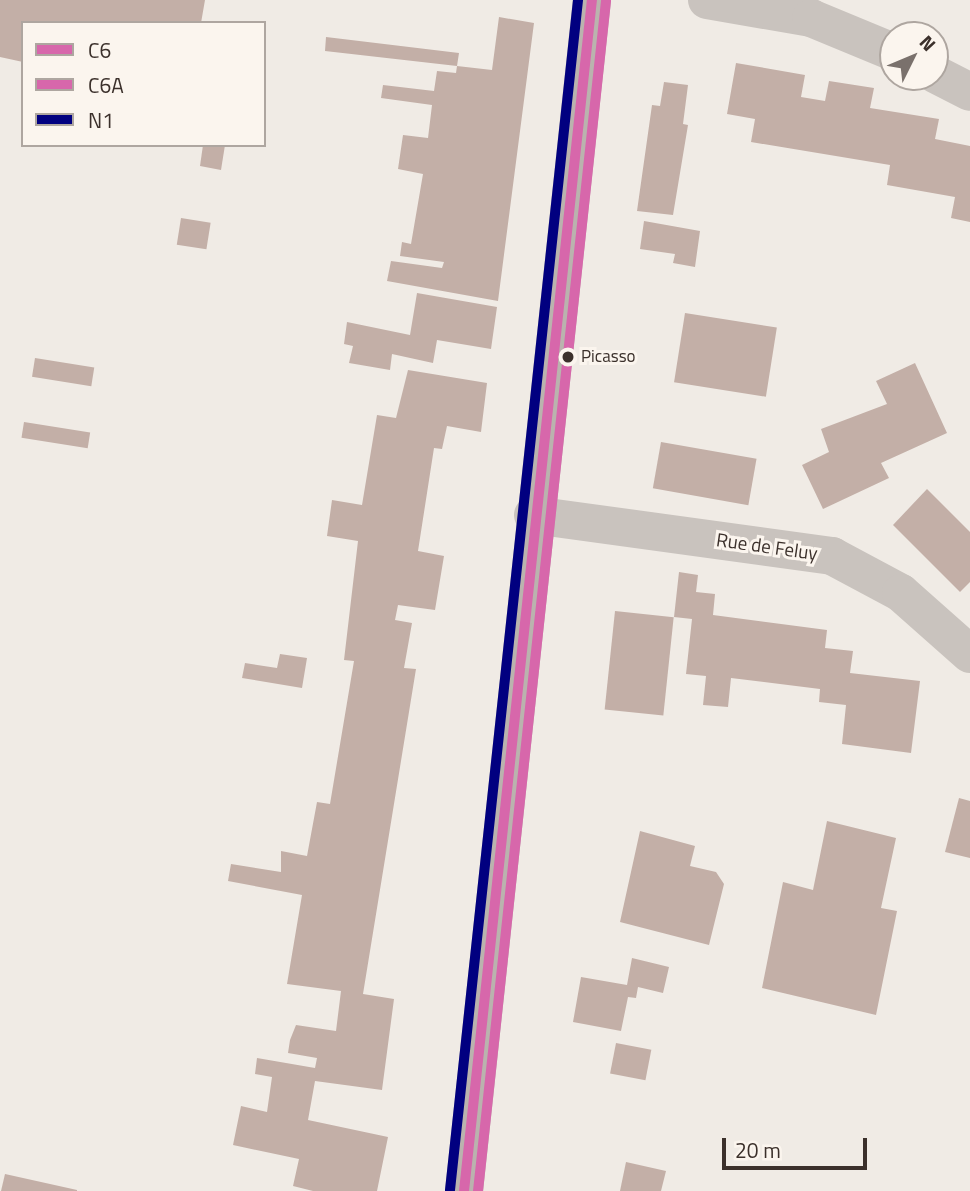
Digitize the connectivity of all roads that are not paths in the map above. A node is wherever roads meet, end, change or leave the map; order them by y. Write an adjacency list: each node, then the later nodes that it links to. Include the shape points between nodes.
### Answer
1 (592, 0): 6 (main road)
2 (707, 0): 3 (street, via 811,18)
3 (879, 46)
4 (949, 81): 5 (street)
5 (970, 92)
6 (533, 515): 7 (street, Rue de Feluy, via 832,556 901,593); 8 (main road)
7 (970, 654)
8 (464, 1191)

